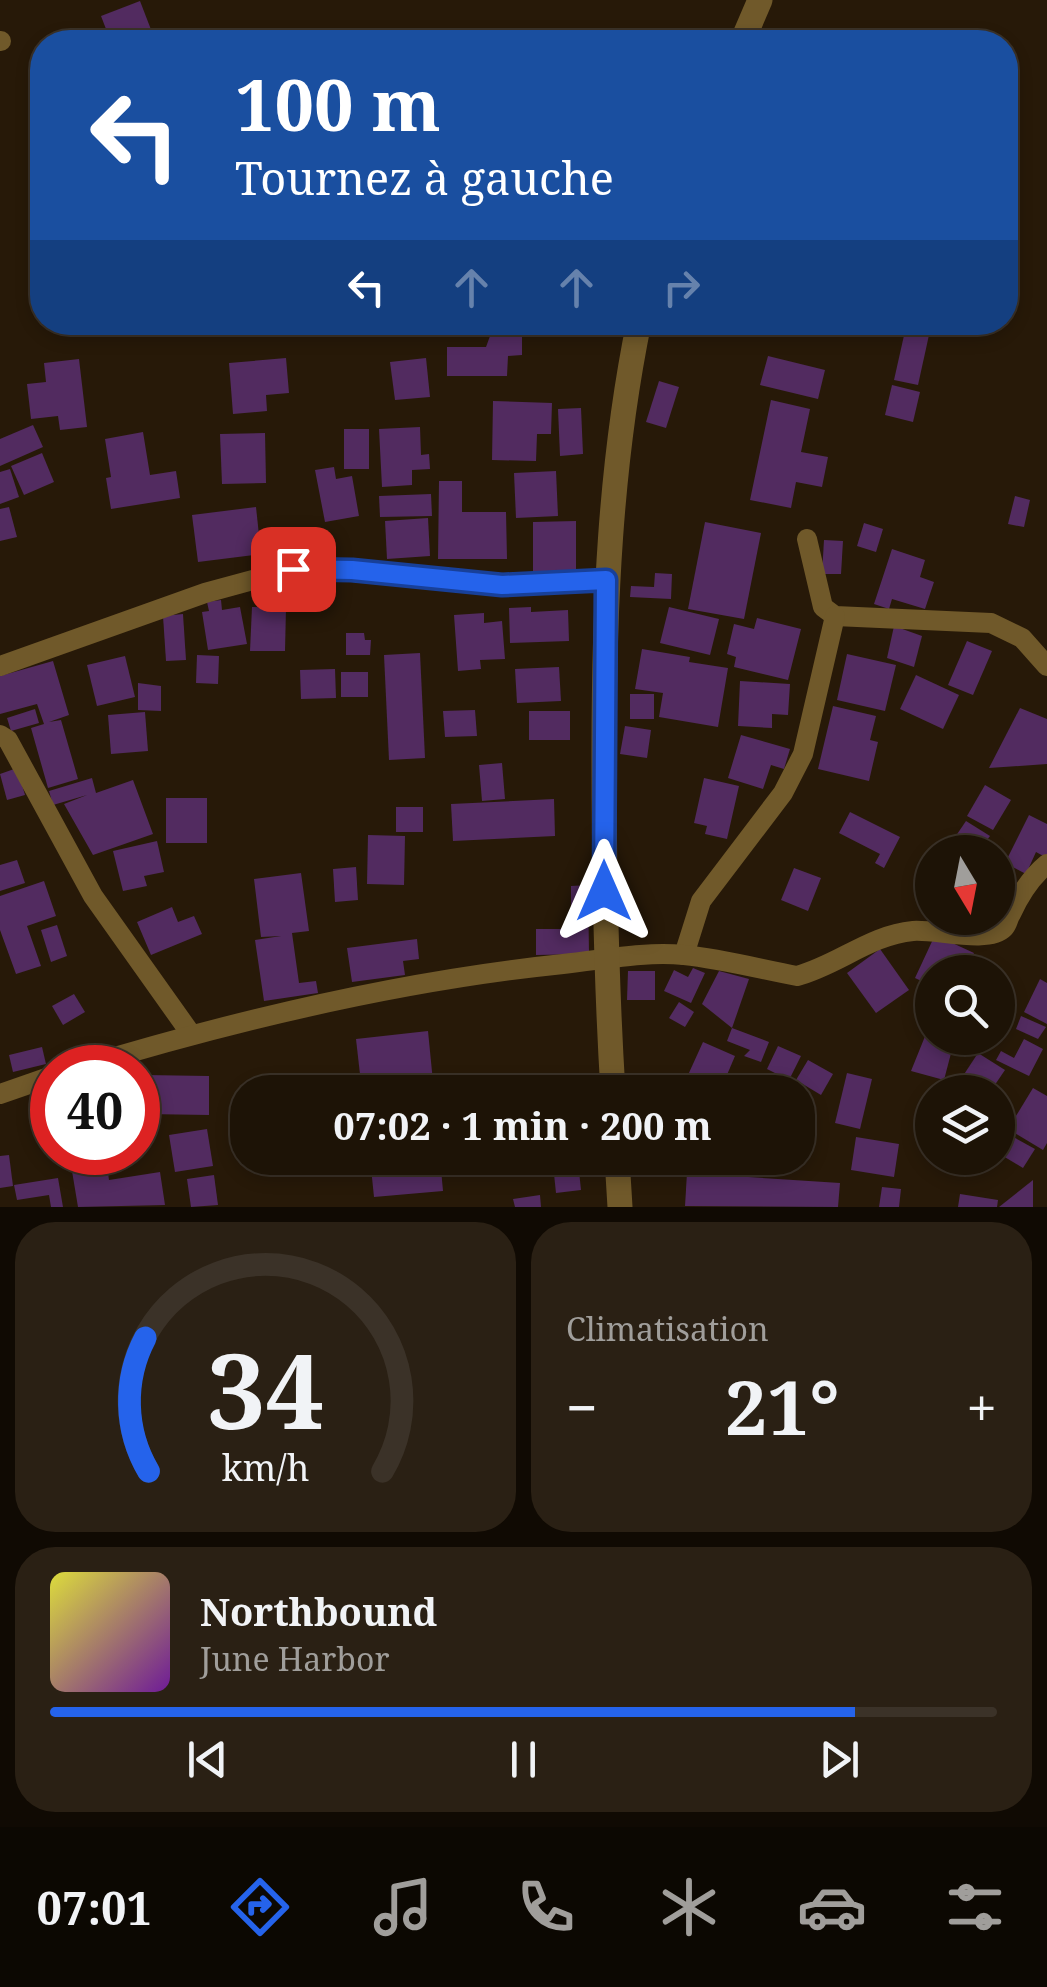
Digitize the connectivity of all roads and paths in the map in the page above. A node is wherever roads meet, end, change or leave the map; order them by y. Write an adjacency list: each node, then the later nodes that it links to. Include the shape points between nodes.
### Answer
1 (760, 0): 2 (street)
2 (747, 30)
3 (637, 335): 5 (street)
4 (808, 539): 6 (street, via 823,607)
5 (606, 580): 7 (street, via 502,585 293,569); 12 (street)
6 (836, 616): 8 (street, via 991,623 1022,638); 11 (street, via 803,754 783,793 702,901)
7 (0, 666)
8 (1047, 666)
9 (3, 734): 13 (street, via 93,896)
10 (1047, 864): 11 (street, via 1031,877 1004,928 992,935 900,932 797,976)
11 (684, 955): 12 (street)
12 (605, 959): 13 (street, via 433,980); 15 (street)
13 (191, 1034): 14 (street)
14 (154, 1045)
15 (612, 1075)
16 (30, 1084): 17 (street)
17 (0, 1094)
18 (618, 1175): 19 (street)
19 (620, 1207)

